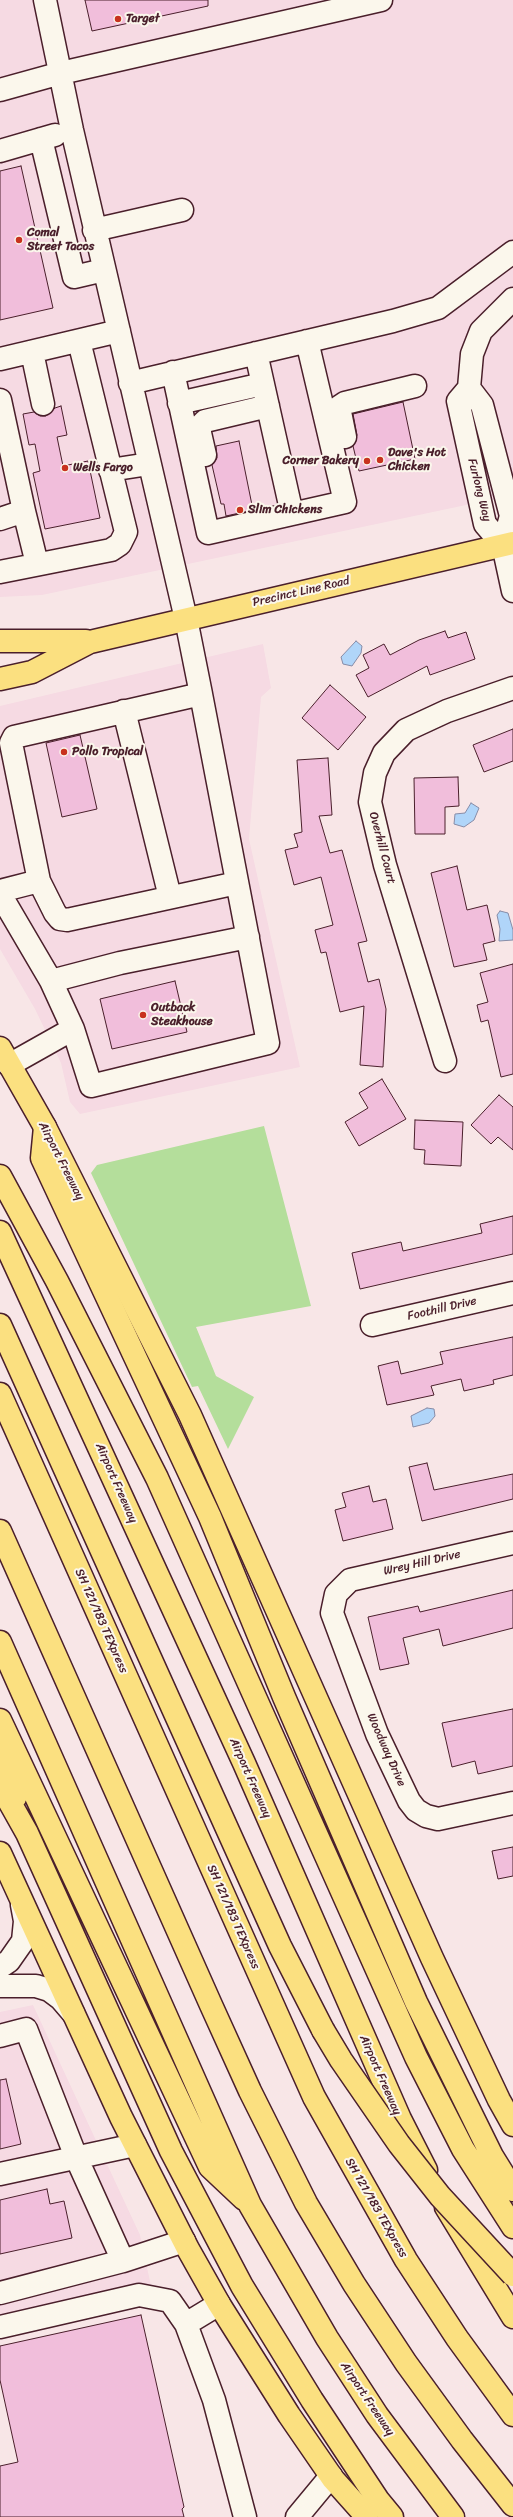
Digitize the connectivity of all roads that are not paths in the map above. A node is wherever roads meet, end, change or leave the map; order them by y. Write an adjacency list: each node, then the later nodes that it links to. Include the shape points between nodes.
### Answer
1 (45, 0): 3 (street)
2 (381, 0): 3 (street)
3 (61, 73): 4 (street); 5 (street)
4 (0, 90)
5 (72, 130): 6 (street); 9 (street)
6 (41, 139): 7 (street); 11 (street, via 74,277)
7 (0, 150)
8 (182, 210): 9 (street)
9 (94, 230): 11 (street)
10 (513, 252): 15 (street, via 438,308)
11 (104, 270): 13 (street)
12 (513, 299): 34 (street, Furlong Way, via 481,331 472,354 469,388 482,405 511,516)
13 (118, 331): 14 (street); 20 (street)
14 (79, 341): 16 (street); 28 (street)
15 (308, 341): 17 (street); 31 (street, via 345,502)
16 (32, 352): 18 (street); 25 (street)
17 (256, 353): 19 (street); 21 (street)
18 (0, 359)
19 (173, 372): 20 (street); 24 (street)
20 (130, 382): 27 (street)
21 (263, 384): 24 (street); 26 (street)
22 (415, 386): 29 (street, via 345,402 339,407)
23 (0, 400): 30 (street)
24 (180, 403): 33 (street, via 208,534)
25 (43, 404)
26 (268, 406): 31 (street); 33 (street, via 205,421 200,426)
27 (149, 464): 28 (street); 38 (street)
28 (110, 470): 35 (street, via 126,532 120,544 111,550)
29 (360, 499)
30 (24, 511): 32 (street); 35 (street)
31 (292, 514): 33 (street)
32 (0, 519)
33 (222, 530)
34 (508, 544): 37 (street); 38 (main road, Precinct Line Road)
35 (37, 564): 36 (street)
36 (0, 572)
37 (513, 591)
38 (186, 619): 40 (main road, Precinct Line Road); 43 (street)
39 (0, 641): 40 (main road, Precinct Line Road)
40 (90, 642): 41 (main road, Precinct Line Road, via 32,672)
41 (0, 679)
42 (513, 688): 54 (street, Overhill Court, via 447,711 406,730 384,754 375,773 370,802 385,865)
43 (201, 694): 44 (street); 47 (street)
44 (124, 711): 45 (street, via 14,737); 49 (street)
45 (6, 742): 46 (street)
46 (39, 881): 48 (street); 49 (street, via 55,913 60,919 67,920)
47 (237, 883): 49 (street); 50 (street)
48 (0, 893): 51 (street)
49 (170, 897)
50 (248, 938): 51 (street, via 120,963); 52 (street, via 268,1043 91,1086)
51 (51, 981): 52 (street)
52 (73, 1029): 53 (street)
53 (4, 1057): 55 (main road, Airport Freeway)
54 (445, 1061)
55 (45, 1127): 75 (main road, Airport Freeway, via 190,1414 432,1958 498,2100); 79 (main road, via 42,1158 210,1517 284,1698 416,2002 492,2156)
56 (0, 1176): 81 (main road, via 57,1281 157,1478 431,2085 463,2150)
57 (0, 1232): 87 (main road, Airport Freeway, via 244,1763 400,2119 456,2228)
58 (513, 1292): 60 (street, Foothill Drive)
59 (0, 1325): 84 (main road, bridge, via 280,1946 323,2030 365,2097 399,2144 440,2196)
60 (372, 1325)
61 (0, 1394): 90 (main road, SH 121/183 TEXpress, via 314,2097 406,2260 457,2338)
62 (0, 1531): 92 (main road, via 220,2026 306,2203 354,2284 406,2363)
63 (513, 1543): 64 (street, Wrey Hill Drive, via 350,1580)
64 (336, 1594): 68 (street, Woodway Drive, via 332,1613 340,1638 377,1734 409,1801 416,1810 438,1819)
65 (0, 1642): 80 (main road, Airport Freeway)
66 (0, 1720): 80 (main road, via 210,2167)
67 (1, 1769): 96 (main road, via 27,1834 171,2151 239,2279 312,2400)
68 (513, 1803)
69 (0, 1853): 70 (main road)
70 (21, 1899): 71 (street, via 25,1921 23,1941 9,1961); 73 (main road)
71 (0, 1967)
72 (0, 1986): 73 (street, via 31,1986 49,1990)
73 (75, 2015): 76 (main road)
74 (0, 2036): 77 (street, via 26,2030)
75 (513, 2125)
76 (135, 2145): 77 (street); 82 (main road)
77 (76, 2157): 78 (street); 83 (street)
78 (0, 2174)
79 (513, 2190)
80 (250, 2205): 97 (main road, Airport Freeway, via 327,2338 369,2402)
81 (513, 2227)
82 (184, 2241): 83 (street); 86 (main road)
83 (122, 2261): 85 (street)
84 (513, 2275)
85 (0, 2293)
86 (219, 2304): 88 (street); 91 (main road)
87 (513, 2317)
88 (186, 2324): 89 (street, via 170,2301 139,2295); 93 (street, via 214,2400)
89 (0, 2327)
90 (513, 2415)
91 (331, 2476): 94 (street); 95 (main road)
92 (513, 2504)
93 (245, 2517)
94 (297, 2517)
95 (367, 2517)
96 (392, 2517)
97 (453, 2517)

